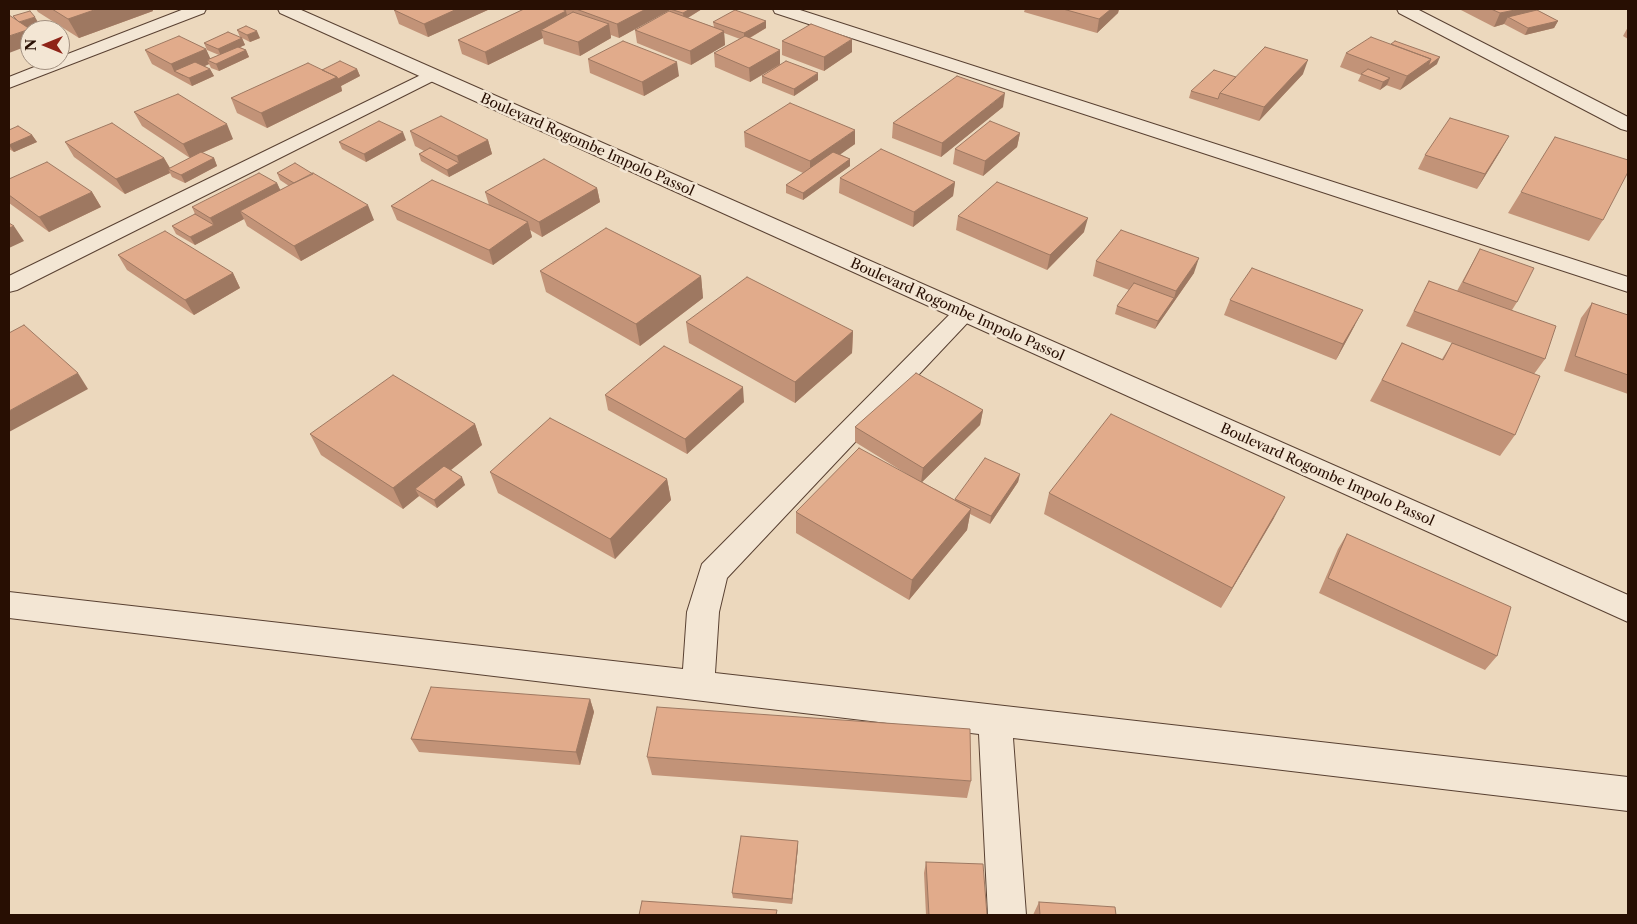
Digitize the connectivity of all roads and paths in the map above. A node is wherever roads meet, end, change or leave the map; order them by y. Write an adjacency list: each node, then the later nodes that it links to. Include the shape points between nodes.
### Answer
1 (198, 9): 6 (street)
2 (286, 9): 5 (street, Boulevard Rogombe Impolo Passol)
3 (782, 9): 9 (street)
4 (1405, 9): 7 (street)
5 (431, 75): 8 (street); 10 (street, Boulevard Rogombe Impolo Passol)
6 (9, 83)
7 (1628, 125)
8 (9, 285)
9 (1628, 285)
10 (964, 313): 12 (street, Boulevard Rogombe Impolo Passol); 13 (street, via 713,573 703,612)
11 (9, 605): 13 (street)
12 (1628, 609)
13 (698, 686): 14 (street)
14 (995, 721): 15 (street); 16 (street)
15 (1628, 794)
16 (1007, 915)

